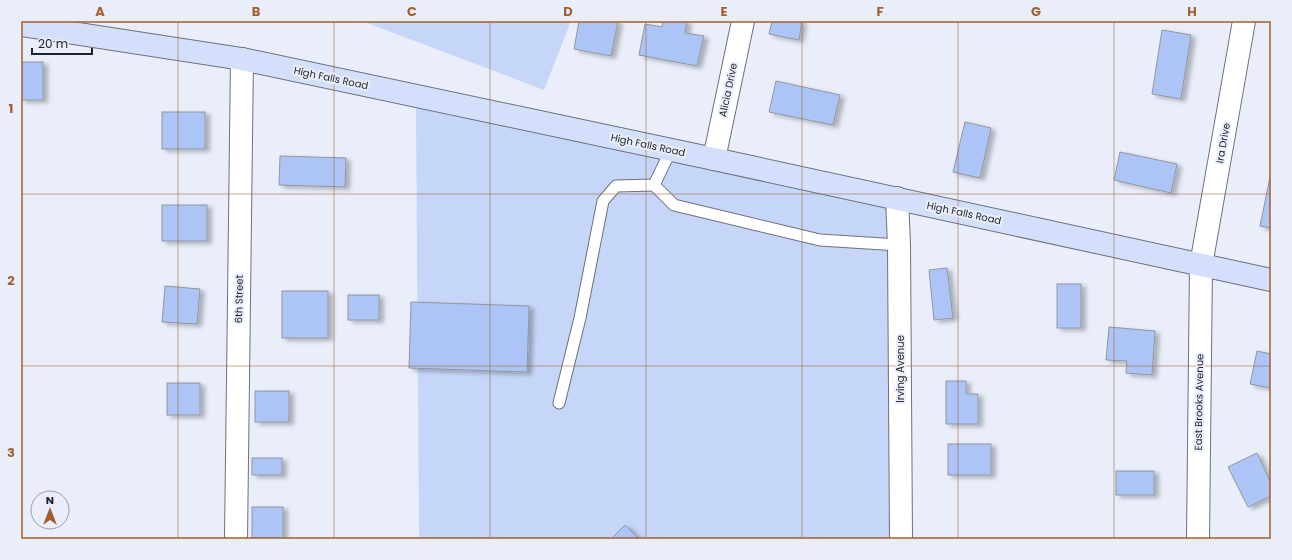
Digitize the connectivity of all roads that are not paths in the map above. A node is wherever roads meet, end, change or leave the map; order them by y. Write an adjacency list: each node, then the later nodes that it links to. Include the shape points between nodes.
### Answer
1 (743, 21): 6 (street, Alicia Drive)
2 (1244, 21): 10 (street, Ira Drive)
3 (21, 25): 4 (street, High Falls Road)
4 (242, 59): 5 (street, High Falls Road); 13 (street, 6th Street)
5 (671, 150): 6 (street, High Falls Road); 7 (lane)
6 (714, 158): 8 (street, High Falls Road)
7 (654, 185): 9 (lane, via 674,205 820,240); 12 (lane, via 616,186 603,201 580,318)
8 (897, 198): 9 (street, Irving Avenue); 10 (street, High Falls Road)
9 (899, 245): 14 (street, Irving Avenue)
10 (1201, 265): 11 (street, High Falls Road); 15 (street, East Brooks Avenue)
11 (1271, 280)
12 (559, 403)
13 (236, 539)
14 (901, 539)
15 (1198, 539)

